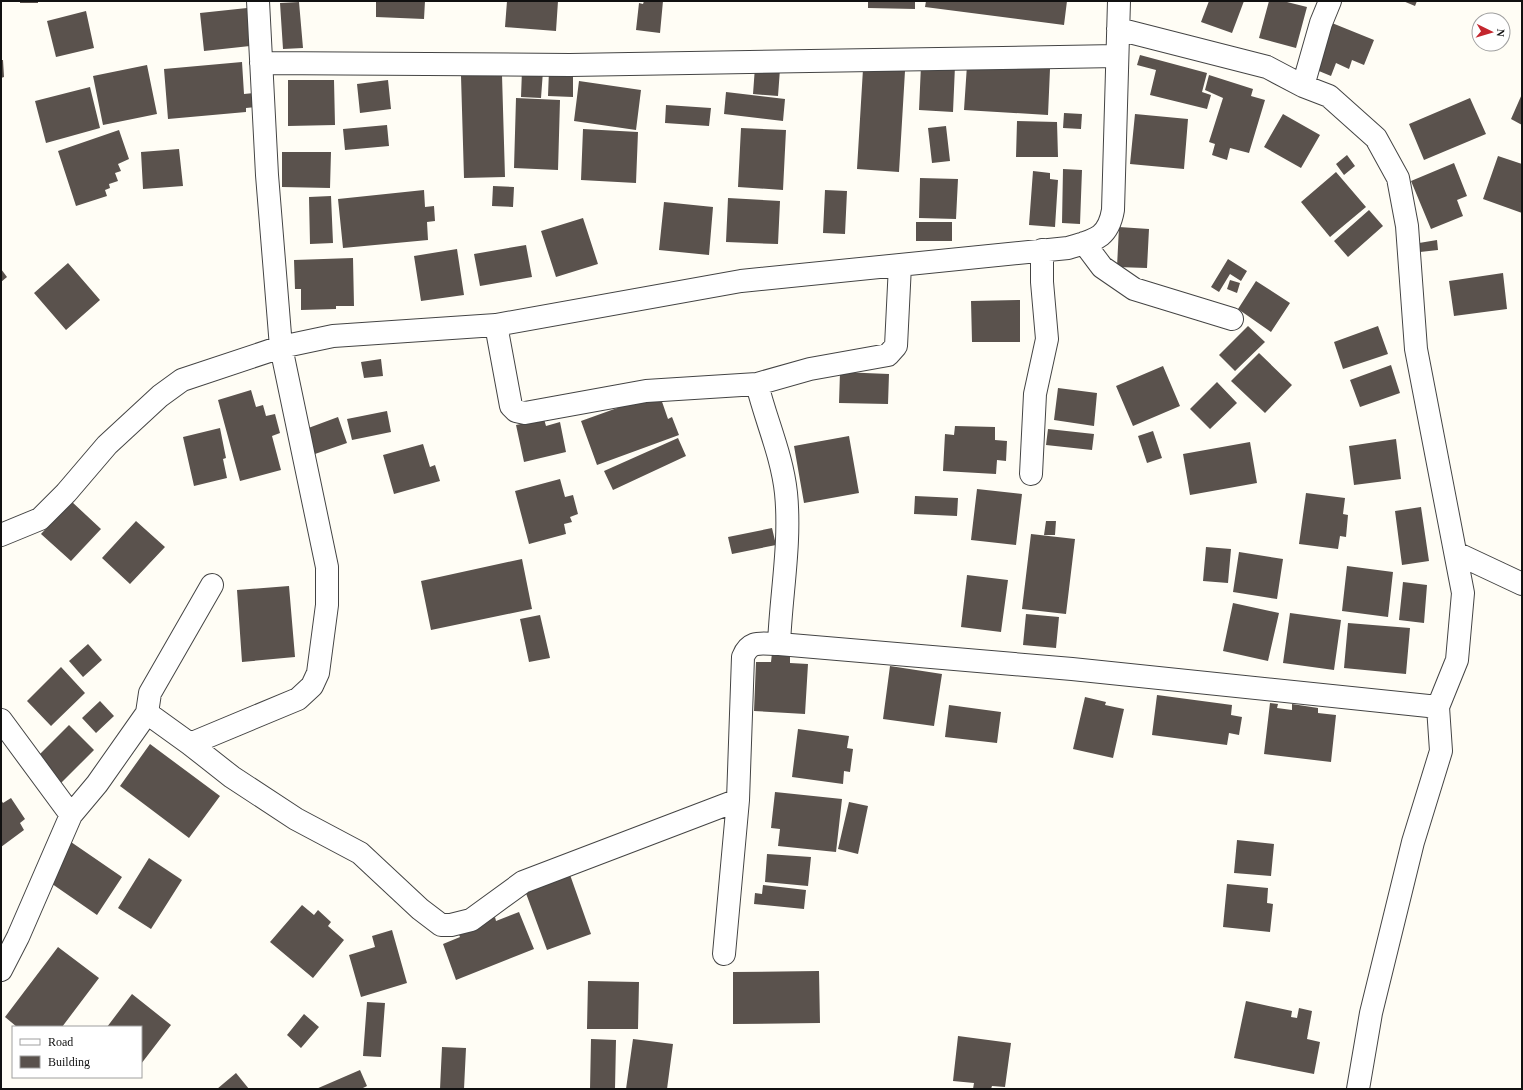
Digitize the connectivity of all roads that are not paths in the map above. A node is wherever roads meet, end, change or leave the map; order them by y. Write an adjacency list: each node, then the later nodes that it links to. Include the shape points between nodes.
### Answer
1 (258, 1): 6 (street)
2 (1119, 1): 4 (street)
3 (1330, 1): 7 (street)
4 (1118, 29): 5 (street); 7 (street, via 1267,67)
5 (1117, 56): 6 (street, via 570,65); 8 (street, via 1112,220 1105,233 1095,240)
6 (261, 63): 13 (street)
7 (1303, 86): 17 (street, via 1329,96 1376,138 1398,178 1407,226 1416,349)
8 (1084, 243): 9 (street, via 1068,248); 11 (street, via 1102,267 1134,289)
9 (1042, 250): 10 (street); 15 (street, via 1047,338 1035,394)
10 (900, 264): 12 (street, via 741,281); 14 (street, via 896,346 888,355 810,370)
11 (1232, 319)
12 (496, 325): 13 (street, via 333,336); 14 (street, via 511,406 516,411 525,413 646,391)
13 (281, 347): 16 (street, via 182,380 160,396 107,445 40,519); 24 (street, via 327,567 327,604 318,673 312,686 298,698)
14 (757, 384): 20 (street, via 765,416 779,453 785,492 787,552 781,596)
15 (1031, 474)
16 (1, 535)
17 (1456, 553): 18 (street); 21 (street, via 1463,593 1457,660)
18 (1522, 584)
19 (212, 585): 22 (street, via 150,693)
20 (779, 644): 21 (street, via 1072,669); 25 (street, via 752,644 746,649 743,657)
21 (1438, 707): 29 (street, via 1441,751 1413,842 1371,1012)
22 (147, 713): 24 (street); 26 (street, via 97,784)
23 (1, 720): 26 (street)
24 (190, 744): 25 (street, via 232,777 296,819 360,853 441,925 471,920 522,882)
25 (738, 800): 27 (street)
26 (71, 815): 28 (street)
27 (724, 954)
28 (1, 970)
29 (1358, 1089)

